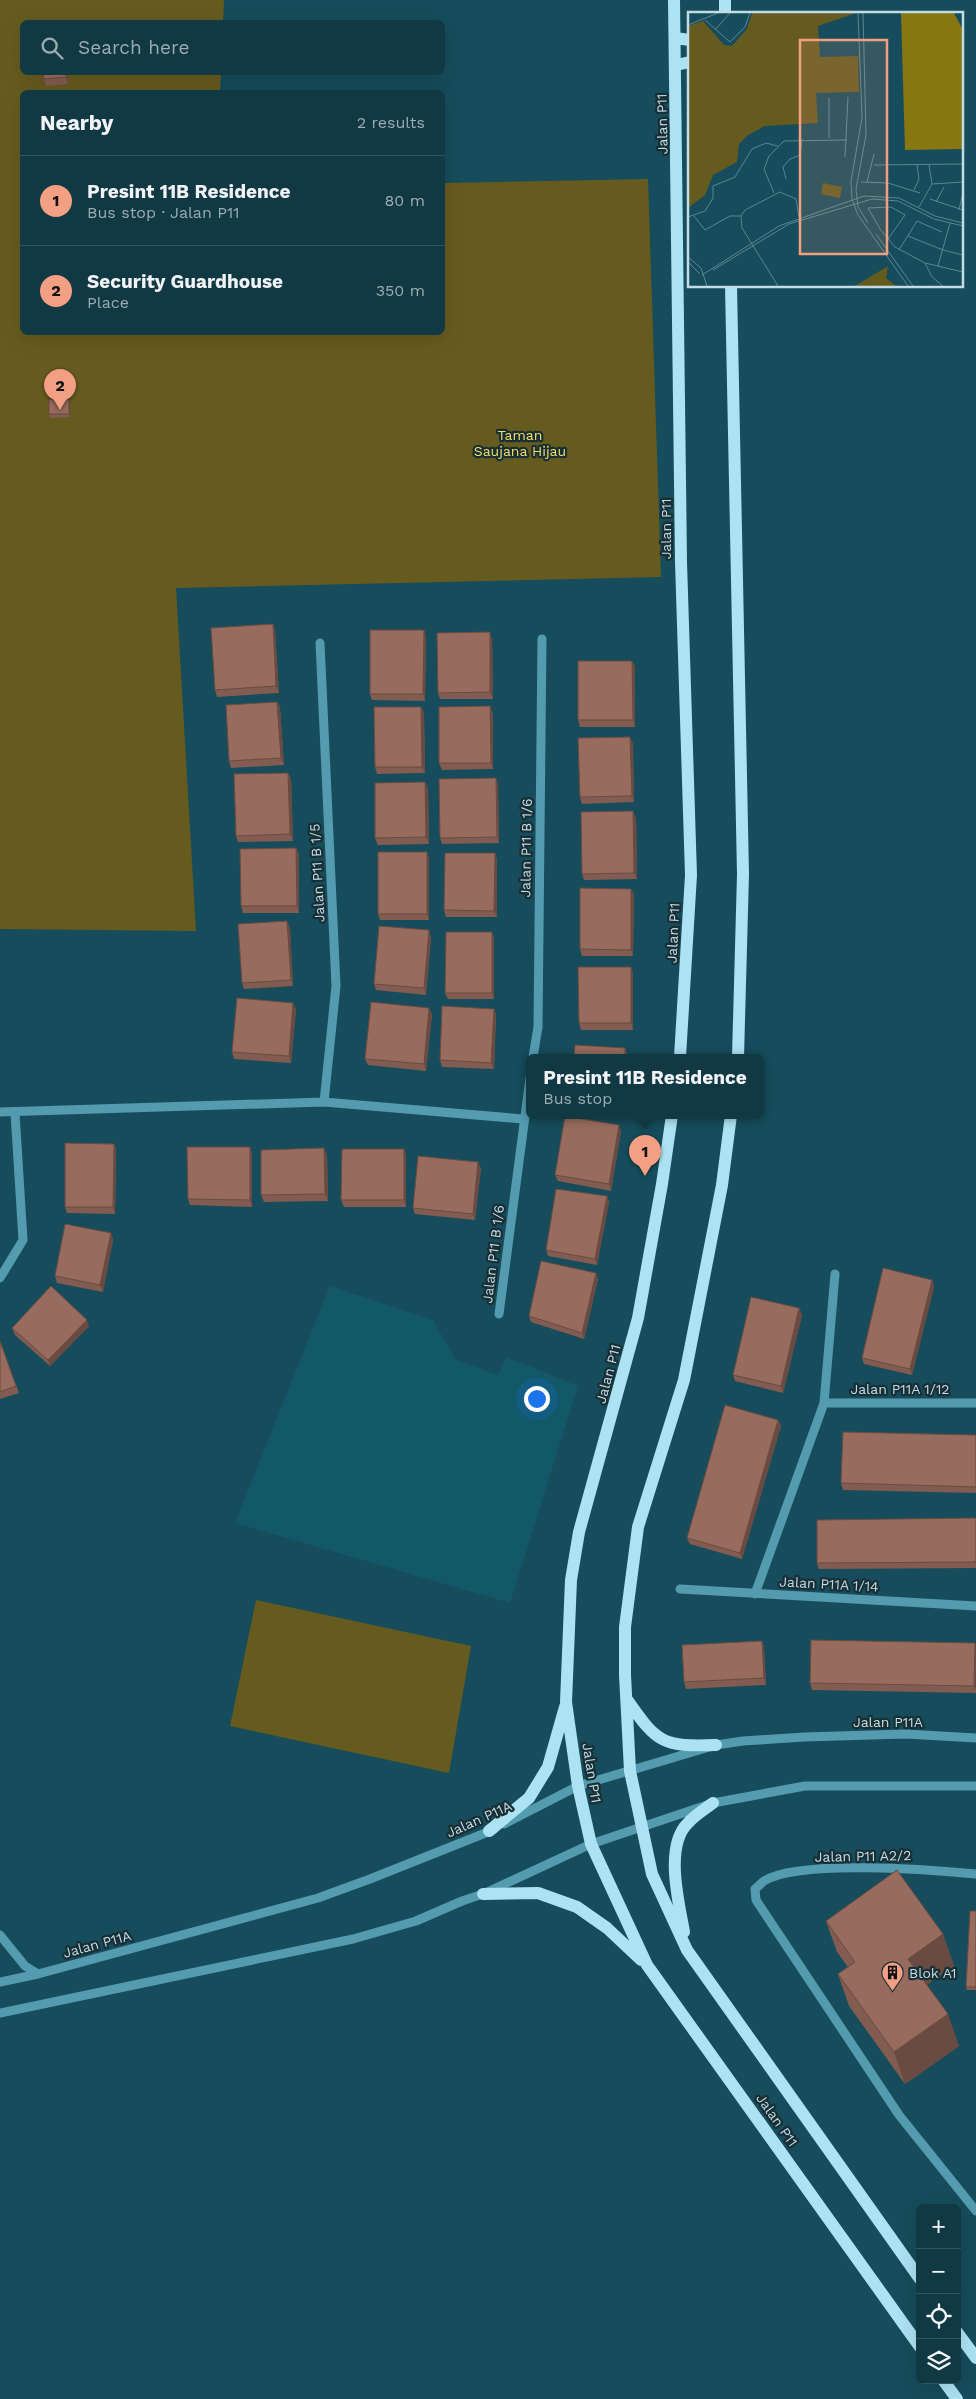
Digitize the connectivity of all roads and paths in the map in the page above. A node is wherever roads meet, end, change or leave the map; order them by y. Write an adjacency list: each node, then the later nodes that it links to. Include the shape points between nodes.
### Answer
1 (674, 0): 2 (main road, Jalan P11)
2 (675, 38): 3 (main road); 5 (main road, Jalan P11)
3 (688, 40)
4 (688, 62): 5 (main road)
5 (676, 65): 10 (main road, Jalan P11, via 681,562 691,875)
6 (731, 288): 11 (main road, via 743,874)
7 (542, 639): 9 (street, Jalan P11 B 1/6, via 538,1028)
8 (320, 643): 12 (street, Jalan P11 B 1/5, via 336,986)
9 (534, 1054)
10 (680, 1054)
11 (738, 1054)
12 (324, 1102): 15 (street); 16 (street)
13 (526, 1105): 16 (street, Jalan P11 B 1/6)
14 (0, 1112): 15 (street)
15 (16, 1113): 20 (street, via 23,1240)
16 (524, 1119): 21 (street, Jalan P11 B 1/6)
17 (671, 1119): 28 (main road, Jalan P11, via 638,1318 579,1532 571,1580)
18 (730, 1119): 27 (main road, Jalan P11, via 722,1185 684,1380 638,1527 625,1627)
19 (834, 1274): 22 (street)
20 (0, 1278)
21 (499, 1314)
22 (824, 1403): 23 (street, Jalan P11A 1/12); 25 (street)
23 (976, 1403)
24 (680, 1589): 25 (street, Jalan P11A 1/14)
25 (755, 1594): 26 (street, Jalan P11A 1/14)
26 (976, 1606)
27 (628, 1701): 30 (main road, via 648,1730 666,1742); 31 (main road, Jalan P11)
28 (566, 1702): 32 (main road, Jalan P11); 36 (main road, via 548,1767 529,1798)
29 (976, 1738): 30 (street, Jalan P11A, via 906,1734)
30 (716, 1745): 31 (street, Jalan P11A)
31 (630, 1771): 32 (street, Jalan P11A); 35 (main road, Jalan P11)
32 (578, 1786): 36 (street, Jalan P11A); 37 (main road, Jalan P11)
33 (976, 1786): 34 (street, via 805,1786)
34 (712, 1803): 35 (street); 41 (main road, via 686,1824 676,1845 675,1881)
35 (642, 1826): 37 (street); 41 (main road, Jalan P11, via 652,1874)
36 (490, 1831): 43 (street, Jalan P11A, via 318,1898)
37 (591, 1844): 39 (street); 42 (main road, Jalan P11)
38 (976, 1874): 46 (street, Jalan P11 A2/2, via 914,1868 814,1870 764,1881 756,1889 756,1900 899,2115)
39 (483, 1894): 42 (main road, via 538,1893 577,1907 607,1928); 45 (street, via 416,1922 353,1939)
40 (0, 1935): 43 (street, via 25,1966)
41 (687, 1950): 47 (main road, Jalan P11)
42 (646, 1965): 49 (main road, Jalan P11)
43 (38, 1974): 44 (street, Jalan P11A)
44 (0, 1982)
45 (0, 2013)
46 (976, 2211)
47 (916, 2273)
48 (961, 2337): 50 (main road)
49 (916, 2341)
50 (976, 2358)
51 (946, 2384): 52 (main road)
52 (957, 2399)

